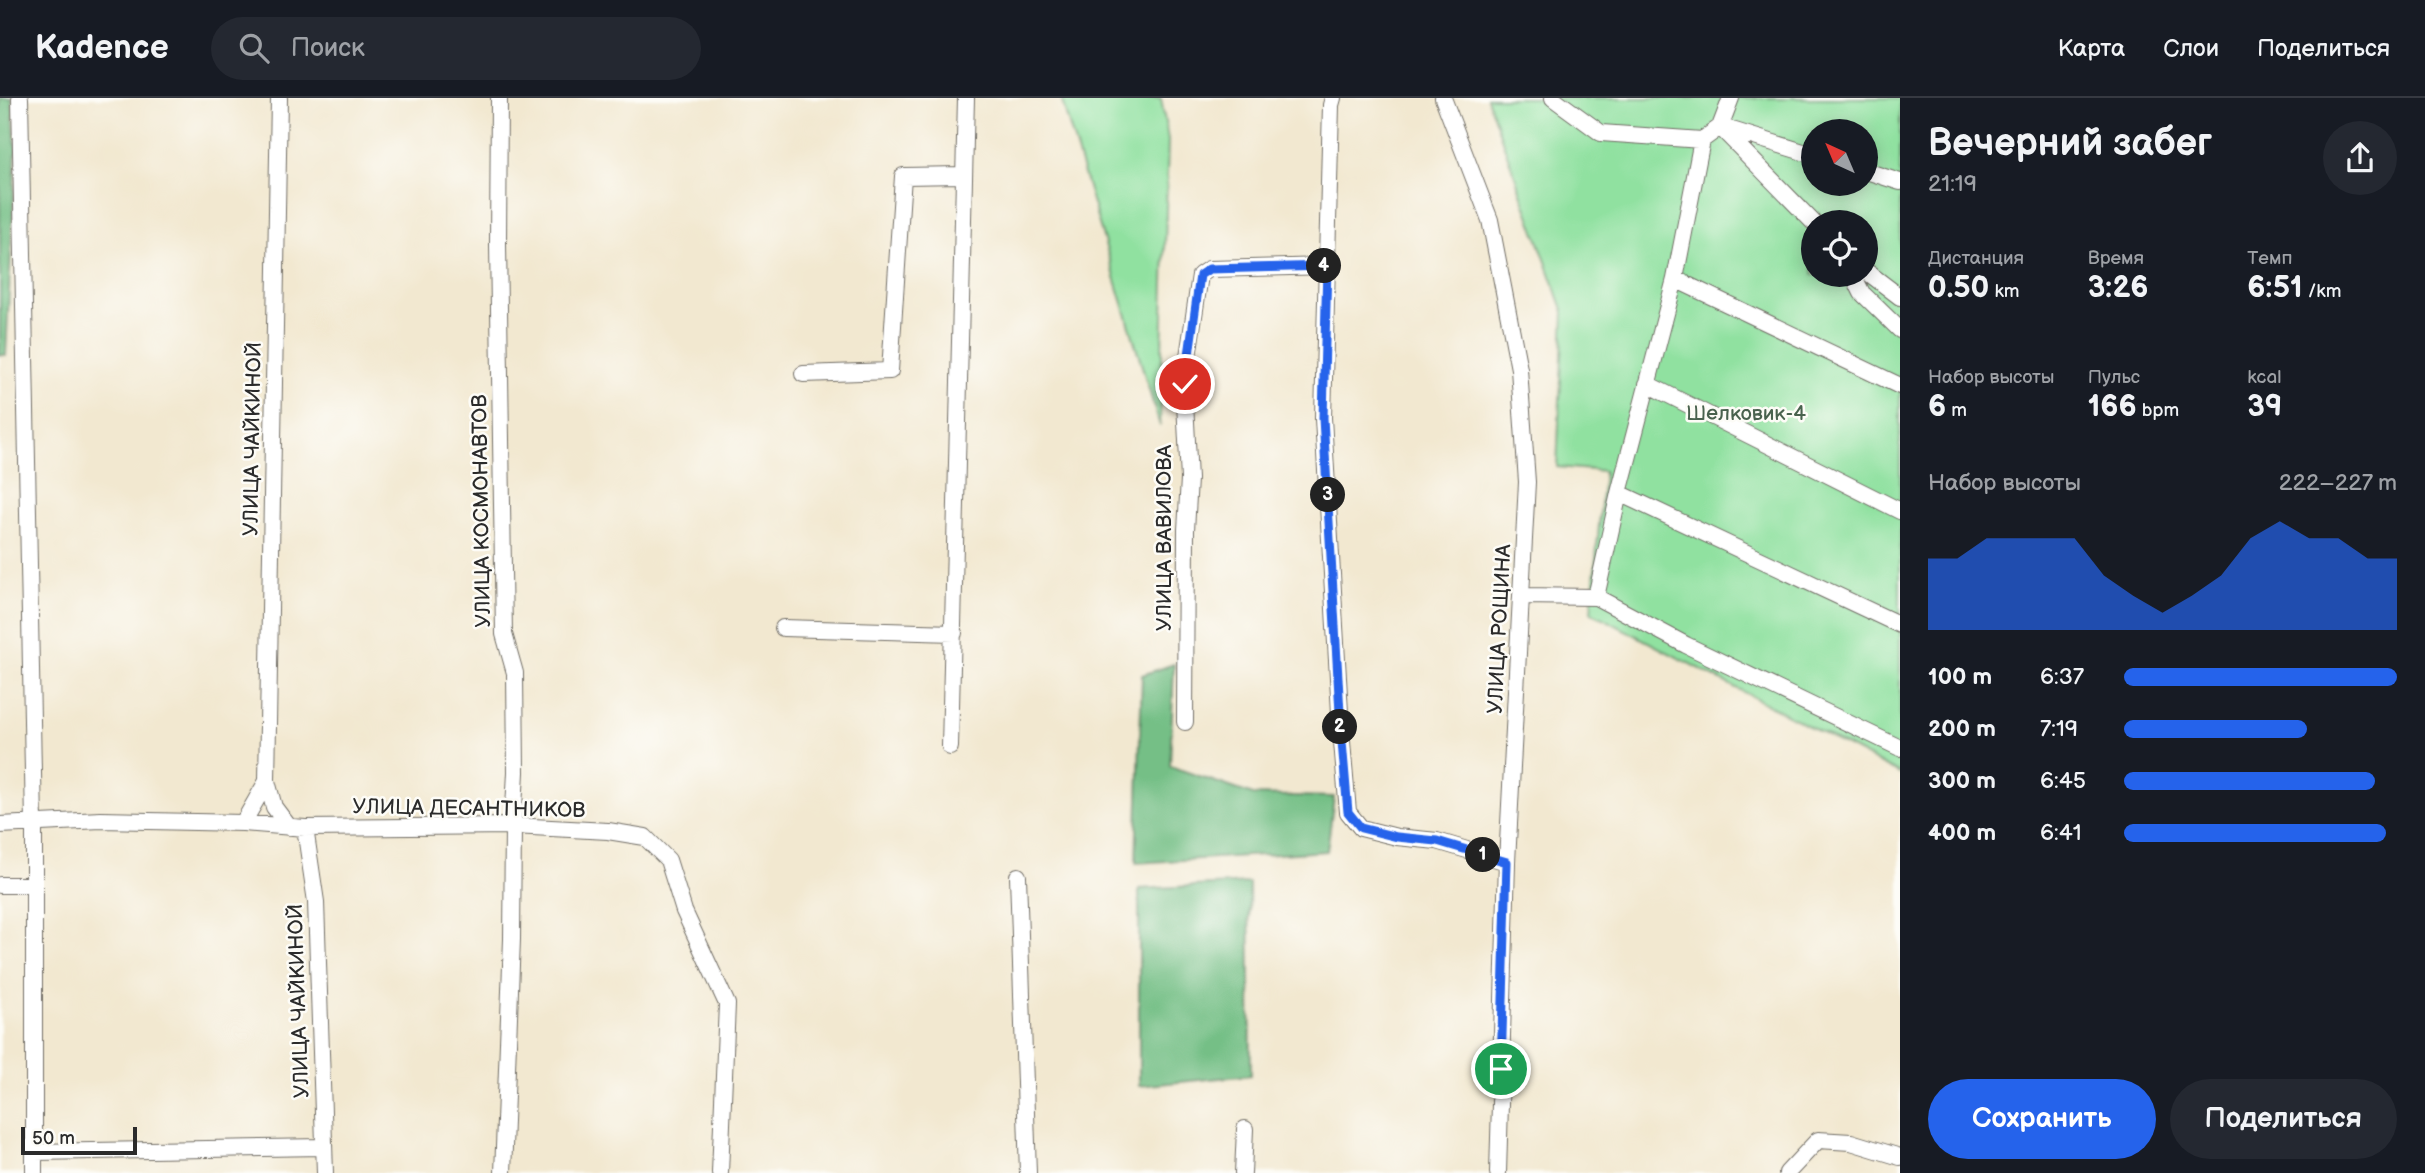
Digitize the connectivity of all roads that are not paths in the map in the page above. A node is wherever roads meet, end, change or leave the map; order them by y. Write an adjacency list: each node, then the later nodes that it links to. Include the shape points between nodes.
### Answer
1 (19, 98): 37 (street)
2 (279, 98): 35 (street, УЛИЦА ЧАЙКИНОЙ)
3 (499, 98): 39 (street, УЛИЦА КОСМОНАВТОВ, via 504,634 515,673)
4 (966, 98): 12 (street)
5 (1334, 98): 16 (street)
6 (1443, 98): 27 (street, УЛИЦА РОЩИНА, via 1490,220 1519,369 1527,482)
7 (1553, 98): 10 (street, via 1601,133)
8 (1731, 98): 9 (street)
9 (1720, 127): 10 (street); 11 (street); 15 (street)
10 (1702, 140): 17 (street)
11 (1801, 151)
12 (962, 175): 22 (street, via 904,176 890,371); 31 (street)
13 (1878, 175): 14 (street)
14 (1900, 182)
15 (1801, 210)
16 (1327, 266): 32 (street, УЛИЦА ВАВИЛОВА, via 1209,269 1200,275 1185,384 1189,479); 41 (street, via 1323,418 1348,812 1361,828 1437,841)
17 (1675, 279): 23 (street); 24 (street)
18 (1878, 280): 20 (street)
19 (1859, 287): 21 (street)
20 (1900, 297)
21 (1900, 330)
22 (803, 374)
23 (1647, 384): 25 (street); 26 (street)
24 (1900, 386)
25 (1619, 493): 28 (street); 29 (street)
26 (1900, 511)
27 (1522, 596): 28 (street); 41 (street, УЛИЦА РОЩИНА)
28 (1596, 597): 34 (street)
29 (1900, 625)
30 (783, 628): 31 (street)
31 (954, 633): 33 (street)
32 (1185, 722)
33 (950, 747)
34 (1900, 748)
35 (267, 781): 36 (street, УЛИЦА ЧАЙКИНОЙ); 40 (street, УЛИЦА ЧАЙКИНОЙ, via 274,807)
36 (243, 823): 37 (street, via 102,820); 40 (street, УЛИЦА ДЕСАНТНИКОВ)
37 (34, 824): 38 (street); 44 (street)
38 (0, 825)
39 (513, 826): 40 (street, УЛИЦА ДЕСАНТНИКОВ); 51 (street, УЛИЦА КОСМОНАВТОВ); 52 (street, УЛИЦА ДЕСАНТНИКОВ, via 633,834 645,837 668,860 684,911 727,1004)
40 (297, 828): 46 (street, УЛИЦА ЧАЙКИНОЙ, via 316,902)
41 (1507, 862): 55 (street, УЛИЦА РОЩИНА)
42 (1018, 876): 53 (street)
43 (0, 885): 44 (street)
44 (34, 885): 47 (street)
45 (1245, 1129): 54 (street)
46 (324, 1147): 47 (street); 50 (street, УЛИЦА ЧАЙКИНОЙ)
47 (35, 1152): 49 (street)
48 (1900, 1157): 56 (street, via 1851,1142 1818,1140)
49 (34, 1173)
50 (325, 1173)
51 (503, 1173)
52 (720, 1173)
53 (1028, 1173)
54 (1243, 1173)
55 (1498, 1173)
56 (1787, 1173)

